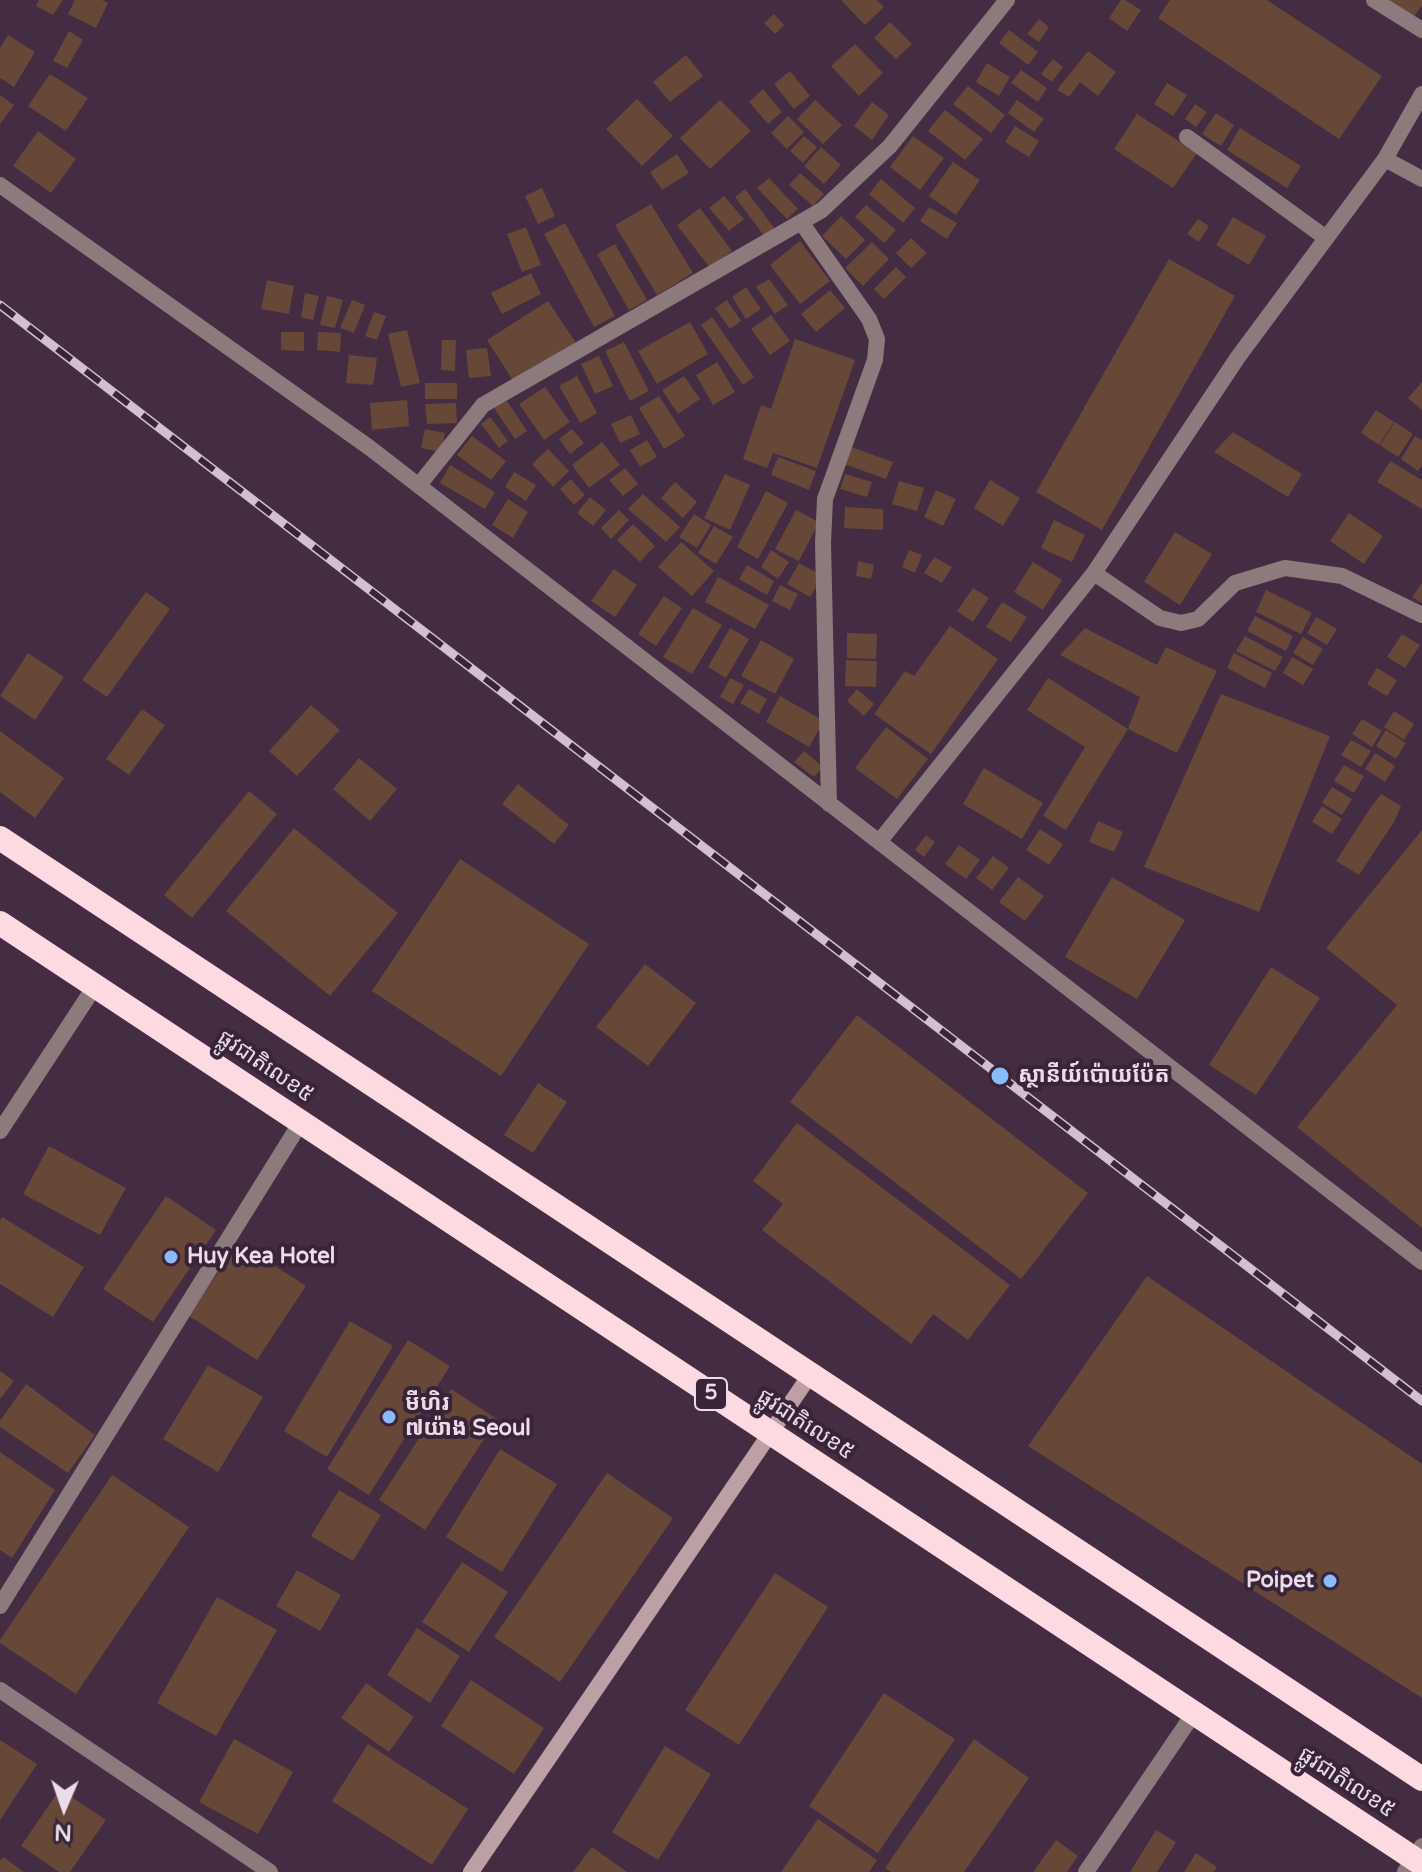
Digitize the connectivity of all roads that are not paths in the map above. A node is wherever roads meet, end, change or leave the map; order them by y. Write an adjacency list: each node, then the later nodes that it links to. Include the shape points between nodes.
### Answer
1 (1007, 0): 9 (street, via 890,146 822,210)
2 (1374, 0): 3 (street)
3 (1422, 30)
4 (1422, 94): 6 (street)
5 (1187, 137): 10 (street)
6 (1385, 159): 7 (street); 10 (street)
7 (1422, 179)
8 (0, 185): 11 (street)
9 (801, 222): 11 (street, via 483,405); 14 (street, via 869,319 877,339 875,360 825,499)
10 (1326, 238): 12 (street, via 1238,357)
11 (419, 485): 14 (street)
12 (1094, 573): 13 (street, via 1160,618 1181,623 1198,619 1235,583 1285,568 1342,576); 16 (street)
13 (1422, 615)
14 (829, 804): 16 (street)
15 (0, 838): 22 (highway, ផ្លូវជាតិលេខ៥)
16 (879, 842): 21 (street)
17 (0, 923): 18 (highway, ផ្លូវជាតិលេខ៥ / 5)
18 (95, 986): 19 (highway, ផ្លូវជាតិលេខ៥ / 5); 20 (street)
19 (301, 1122): 23 (highway, ផ្លូវជាតិលេខ៥ / 5); 24 (street)
20 (0, 1131)
21 (1422, 1262)
22 (810, 1375): 23 (street); 27 (highway, ផ្លូវជាតិលេខ៥)
23 (770, 1433): 26 (highway, ផ្លូវជាតិលេខ៥ / 5); 30 (street)
24 (0, 1606)
25 (0, 1690): 29 (street)
26 (1194, 1713): 28 (highway, ផ្លូវជាតិលេខ៥ / 5); 31 (street)
27 (1422, 1779)
28 (1415, 1860)
29 (270, 1872)
30 (471, 1872)
31 (1086, 1872)

